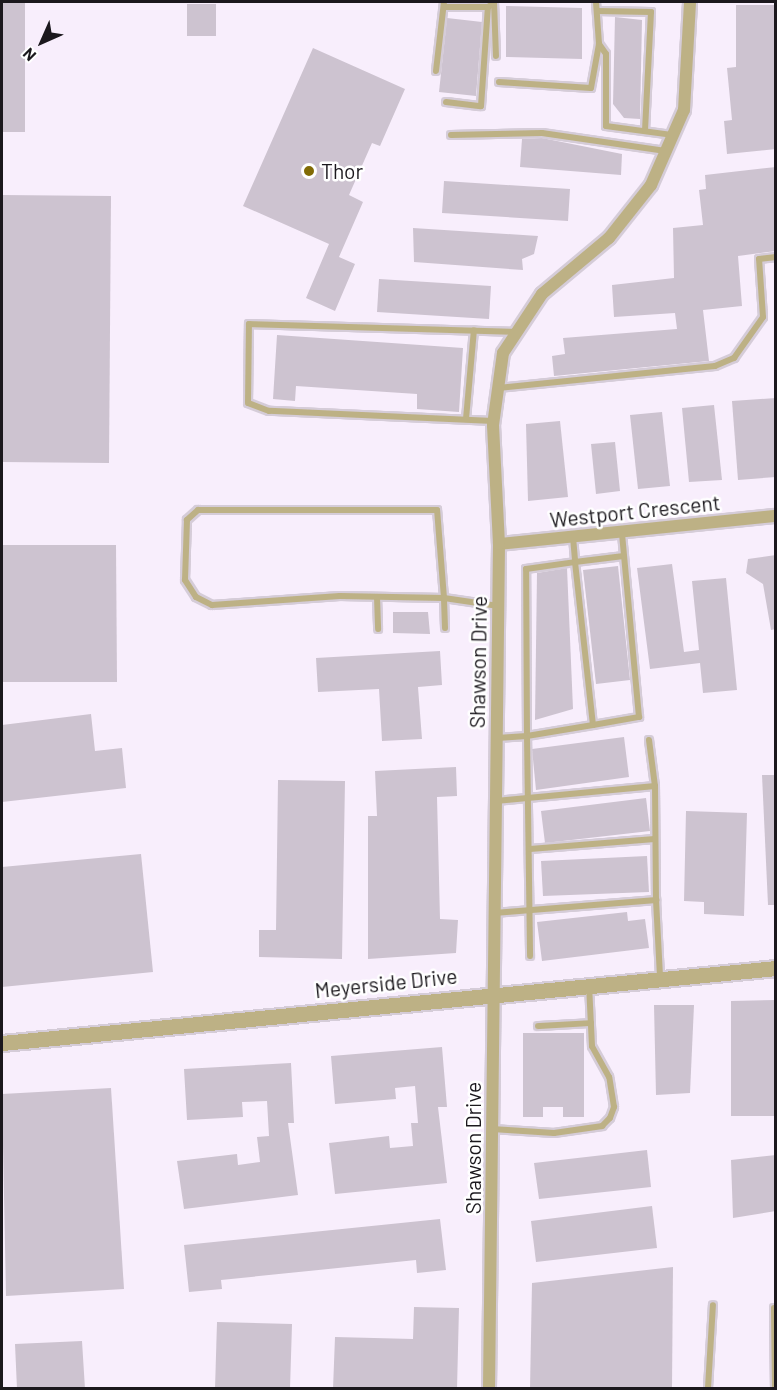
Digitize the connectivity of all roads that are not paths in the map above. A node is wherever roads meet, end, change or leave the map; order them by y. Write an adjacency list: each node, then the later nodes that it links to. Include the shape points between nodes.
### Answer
1 (596, 2): 5 (lane)
2 (690, 2): 13 (street, Shawson Drive, via 684,110)
3 (444, 4): 4 (lane); 8 (lane)
4 (492, 4): 7 (lane); 10 (lane, via 481,106)
5 (597, 11): 6 (lane); 11 (lane, via 651,12)
6 (599, 44): 9 (lane, via 591,88); 11 (lane, via 606,54 606,126)
7 (496, 56)
8 (436, 71)
9 (499, 82)
10 (446, 102)
11 (645, 130): 13 (lane)
12 (451, 135): 14 (lane, via 542,133)
13 (673, 135): 14 (street, Shawson Drive)
14 (666, 151): 17 (street, Shawson Drive, via 651,185 609,238 542,294)
15 (776, 257): 18 (lane, via 759,259 763,317 734,358 715,366)
16 (474, 330): 17 (lane); 19 (lane); 19 (lane, via 249,324 248,403 269,411)
17 (516, 332): 18 (street, Shawson Drive, via 502,353)
18 (498, 388): 20 (street, Shawson Drive)
19 (466, 419): 20 (lane)
20 (493, 421): 24 (street, Shawson Drive)
21 (776, 516): 22 (street, Westport Crescent)
22 (622, 532): 23 (street, Westport Crescent); 25 (lane)
23 (573, 537): 24 (street, Westport Crescent); 26 (lane)
24 (499, 544): 29 (street, Shawson Drive)
25 (624, 556): 26 (lane); 32 (lane, via 639,717)
26 (575, 562): 32 (lane); 33 (lane, via 526,569)
27 (377, 597): 28 (lane); 28 (lane, via 212,604 196,597 185,580 187,520 198,510 437,510); 31 (lane)
28 (444, 598): 29 (lane); 30 (lane)
29 (498, 606): 34 (street, Shawson Drive)
30 (446, 628)
31 (378, 629)
32 (593, 724): 33 (lane)
33 (527, 736): 34 (lane); 37 (lane)
34 (497, 738): 38 (street, Shawson Drive)
35 (649, 740): 36 (lane)
36 (655, 786): 37 (lane); 39 (lane)
37 (529, 797): 38 (lane); 40 (lane)
38 (495, 801): 43 (street, Shawson Drive)
39 (655, 839): 40 (lane); 41 (lane)
40 (530, 849): 42 (lane)
41 (656, 900): 42 (lane); 46 (lane)
42 (529, 910): 43 (lane); 44 (lane)
43 (494, 913): 48 (street, Shawson Drive)
44 (530, 956)
45 (776, 968): 46 (street, Meyerside Drive)
46 (660, 978): 47 (street, Meyerside Drive)
47 (589, 984): 48 (street, Meyerside Drive); 49 (lane)
48 (493, 992): 51 (street, Meyerside Drive); 52 (street, Shawson Drive)
49 (591, 1023): 50 (lane); 52 (lane, via 592,1046 609,1077 615,1107 610,1118 602,1126 554,1133)
50 (538, 1026)
51 (2, 1042)
52 (492, 1129): 55 (street, Shawson Drive)
53 (713, 1305): 56 (lane)
54 (774, 1308): 57 (lane)
55 (489, 1389)
56 (708, 1389)
57 (775, 1389)

